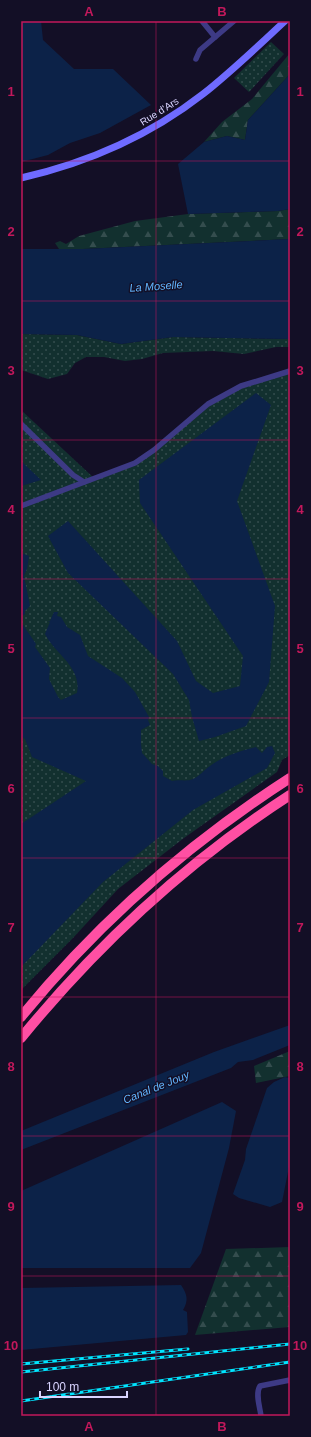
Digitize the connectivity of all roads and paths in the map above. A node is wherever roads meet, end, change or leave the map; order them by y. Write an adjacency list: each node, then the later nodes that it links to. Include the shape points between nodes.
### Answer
1 (202, 21): 4 (street)
2 (234, 21): 4 (street)
3 (285, 21): 6 (main road, Rue d'Ars, via 207,91 158,125 91,158)
4 (215, 37): 5 (street, via 200,50)
5 (196, 59)
6 (21, 178)
7 (290, 371): 9 (street, via 241,386 208,404 135,463)
8 (21, 424): 9 (street, via 73,475)
9 (84, 482): 10 (street)
10 (21, 506)
11 (290, 778): 13 (highway, via 228,821 131,901 69,962)
12 (290, 795): 14 (highway, via 203,857 134,917 78,971)
13 (21, 1017)
14 (21, 1038)
15 (290, 1380): 16 (street, via 260,1386 257,1389)
16 (261, 1416)

